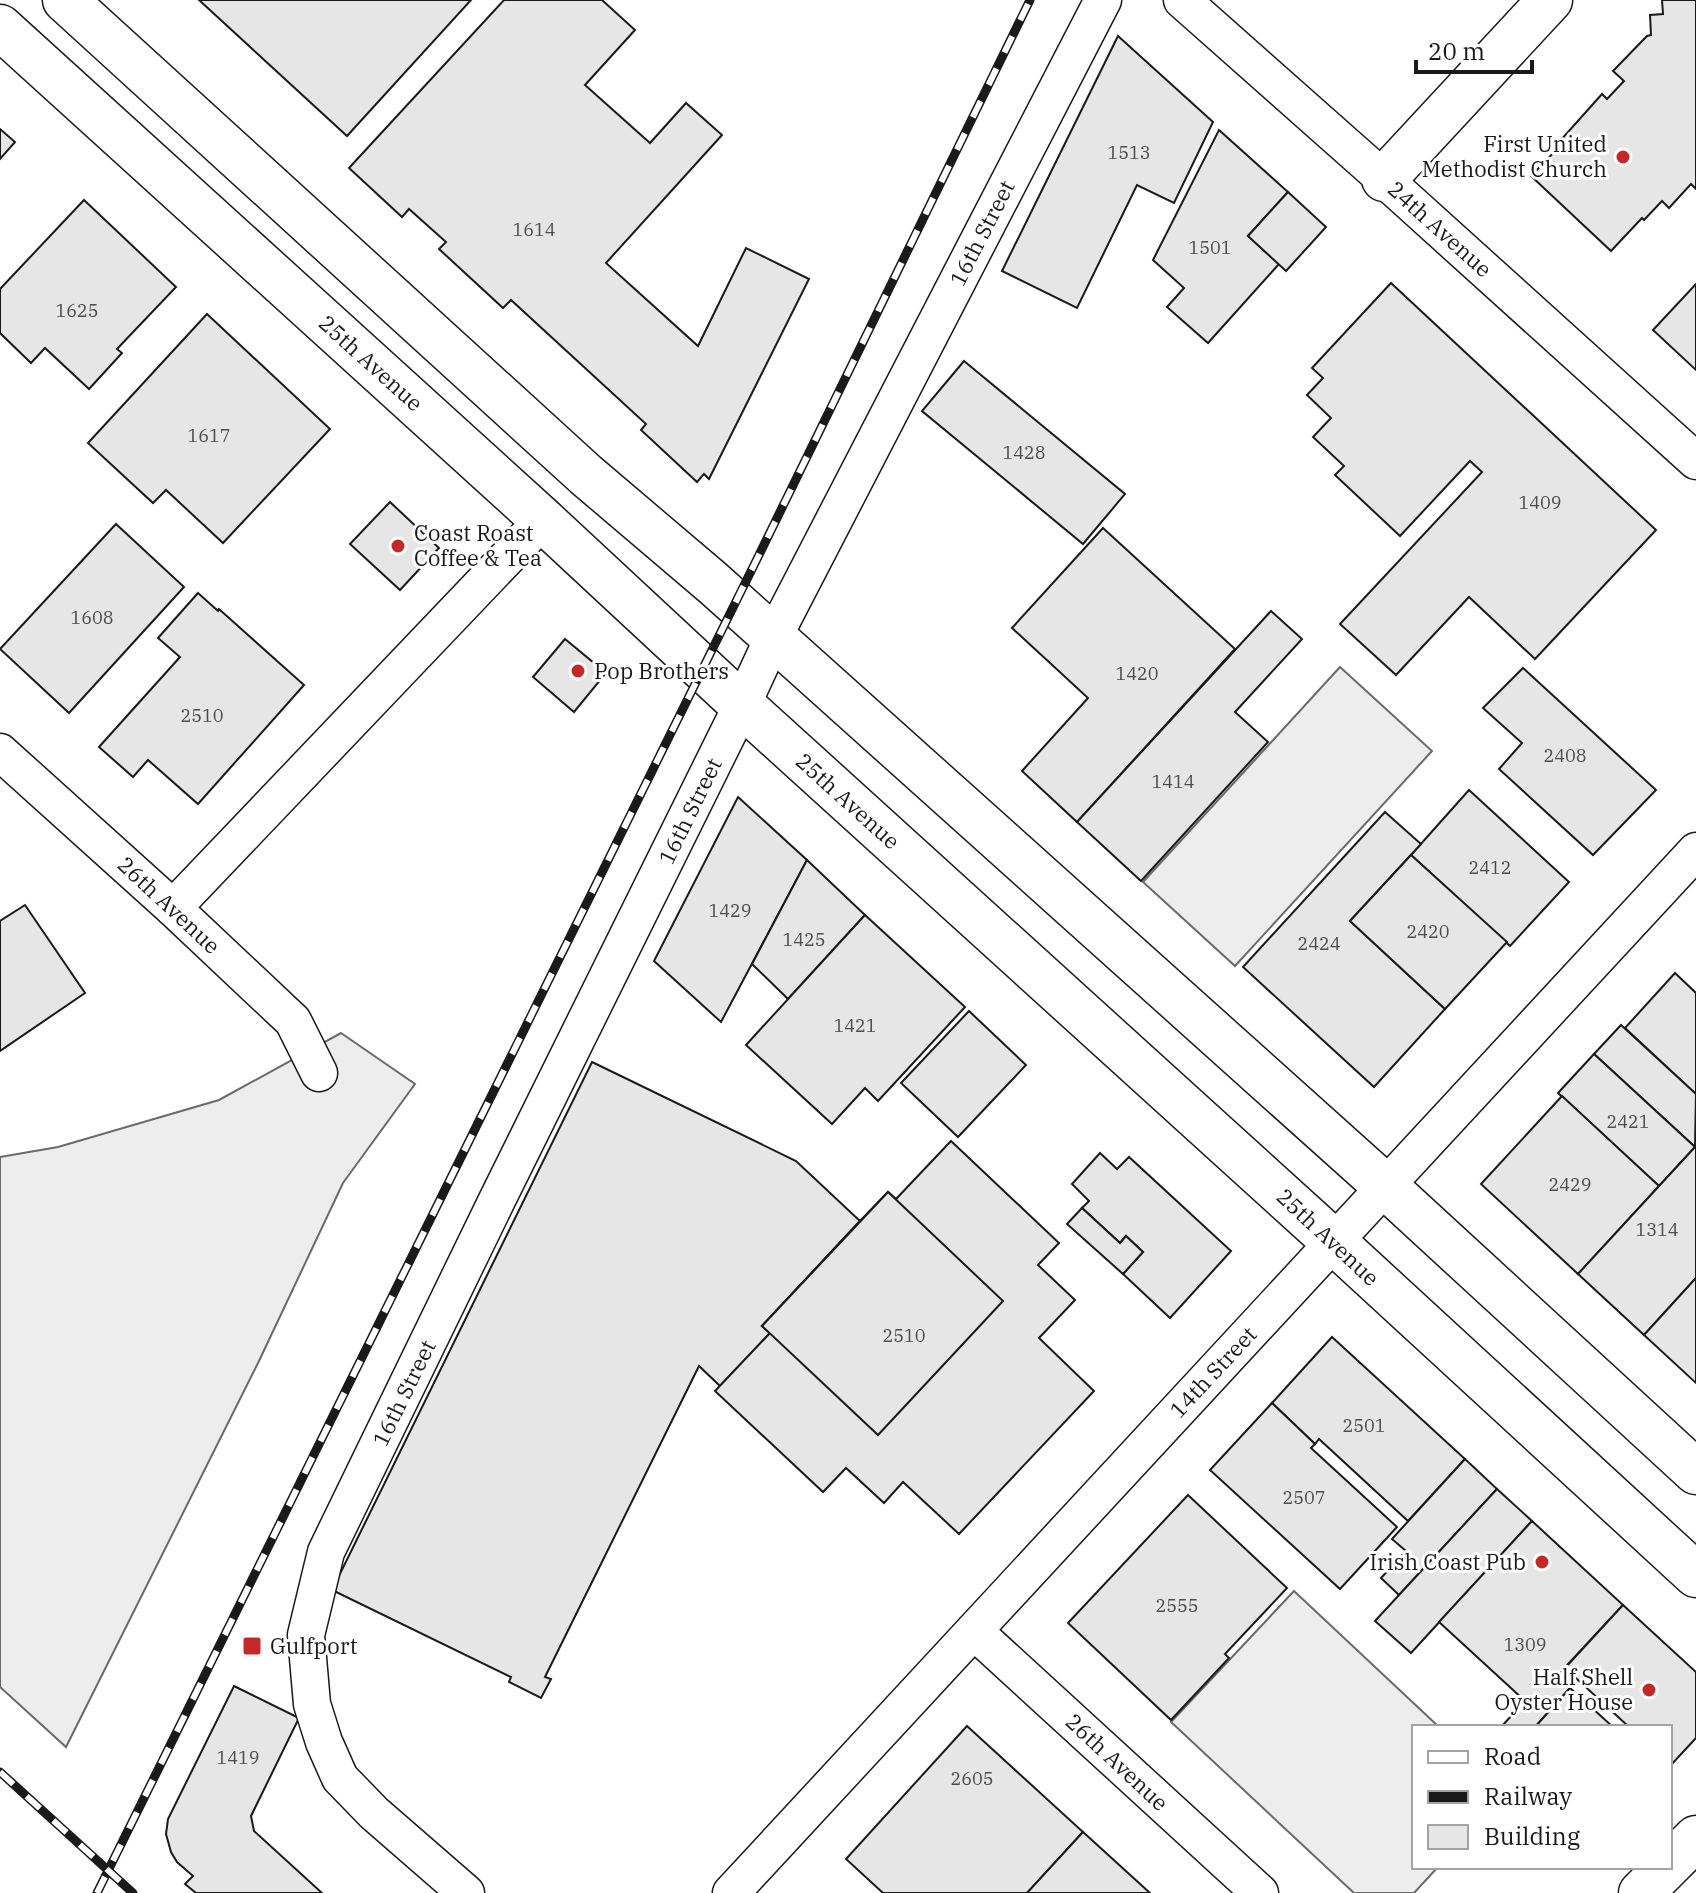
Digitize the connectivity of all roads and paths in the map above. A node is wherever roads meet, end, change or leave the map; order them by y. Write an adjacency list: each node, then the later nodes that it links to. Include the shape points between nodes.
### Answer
1 (65, 0): 9 (main road, via 586,475)
2 (1103, 0): 9 (street, 16th Street)
3 (1182, 0): 6 (street, 24th Avenue)
4 (1550, 0): 6 (main road)
5 (0, 27): 8 (main road, 25th Avenue)
6 (1384, 179): 7 (street, 24th Avenue)
7 (1696, 461)
8 (543, 520): 10 (main road, 25th Avenue); 13 (street)
9 (773, 638): 10 (street, 16th Street); 15 (main road)
10 (742, 705): 16 (main road, 25th Avenue); 23 (street, 16th Street, via 326,1552 306,1635 312,1704 340,1778)
11 (0, 752): 13 (street, 26th Avenue)
12 (1696, 851): 15 (street, 14th Street)
13 (173, 908): 14 (street, 26th Avenue, via 293,1021)
14 (319, 1073)
15 (1385, 1186): 16 (street, 14th Street); 17 (main road)
16 (1334, 1242): 18 (main road, 25th Avenue); 19 (street, 14th Street)
17 (1696, 1472)
18 (1696, 1575)
19 (974, 1631): 24 (street, 14th Street); 25 (street, 26th Avenue)
20 (1696, 1838): 21 (main road)
21 (1672, 1862)
22 (1665, 1869): 26 (main road)
23 (466, 1893)
24 (731, 1893)
25 (1260, 1893)
26 (1641, 1893)

